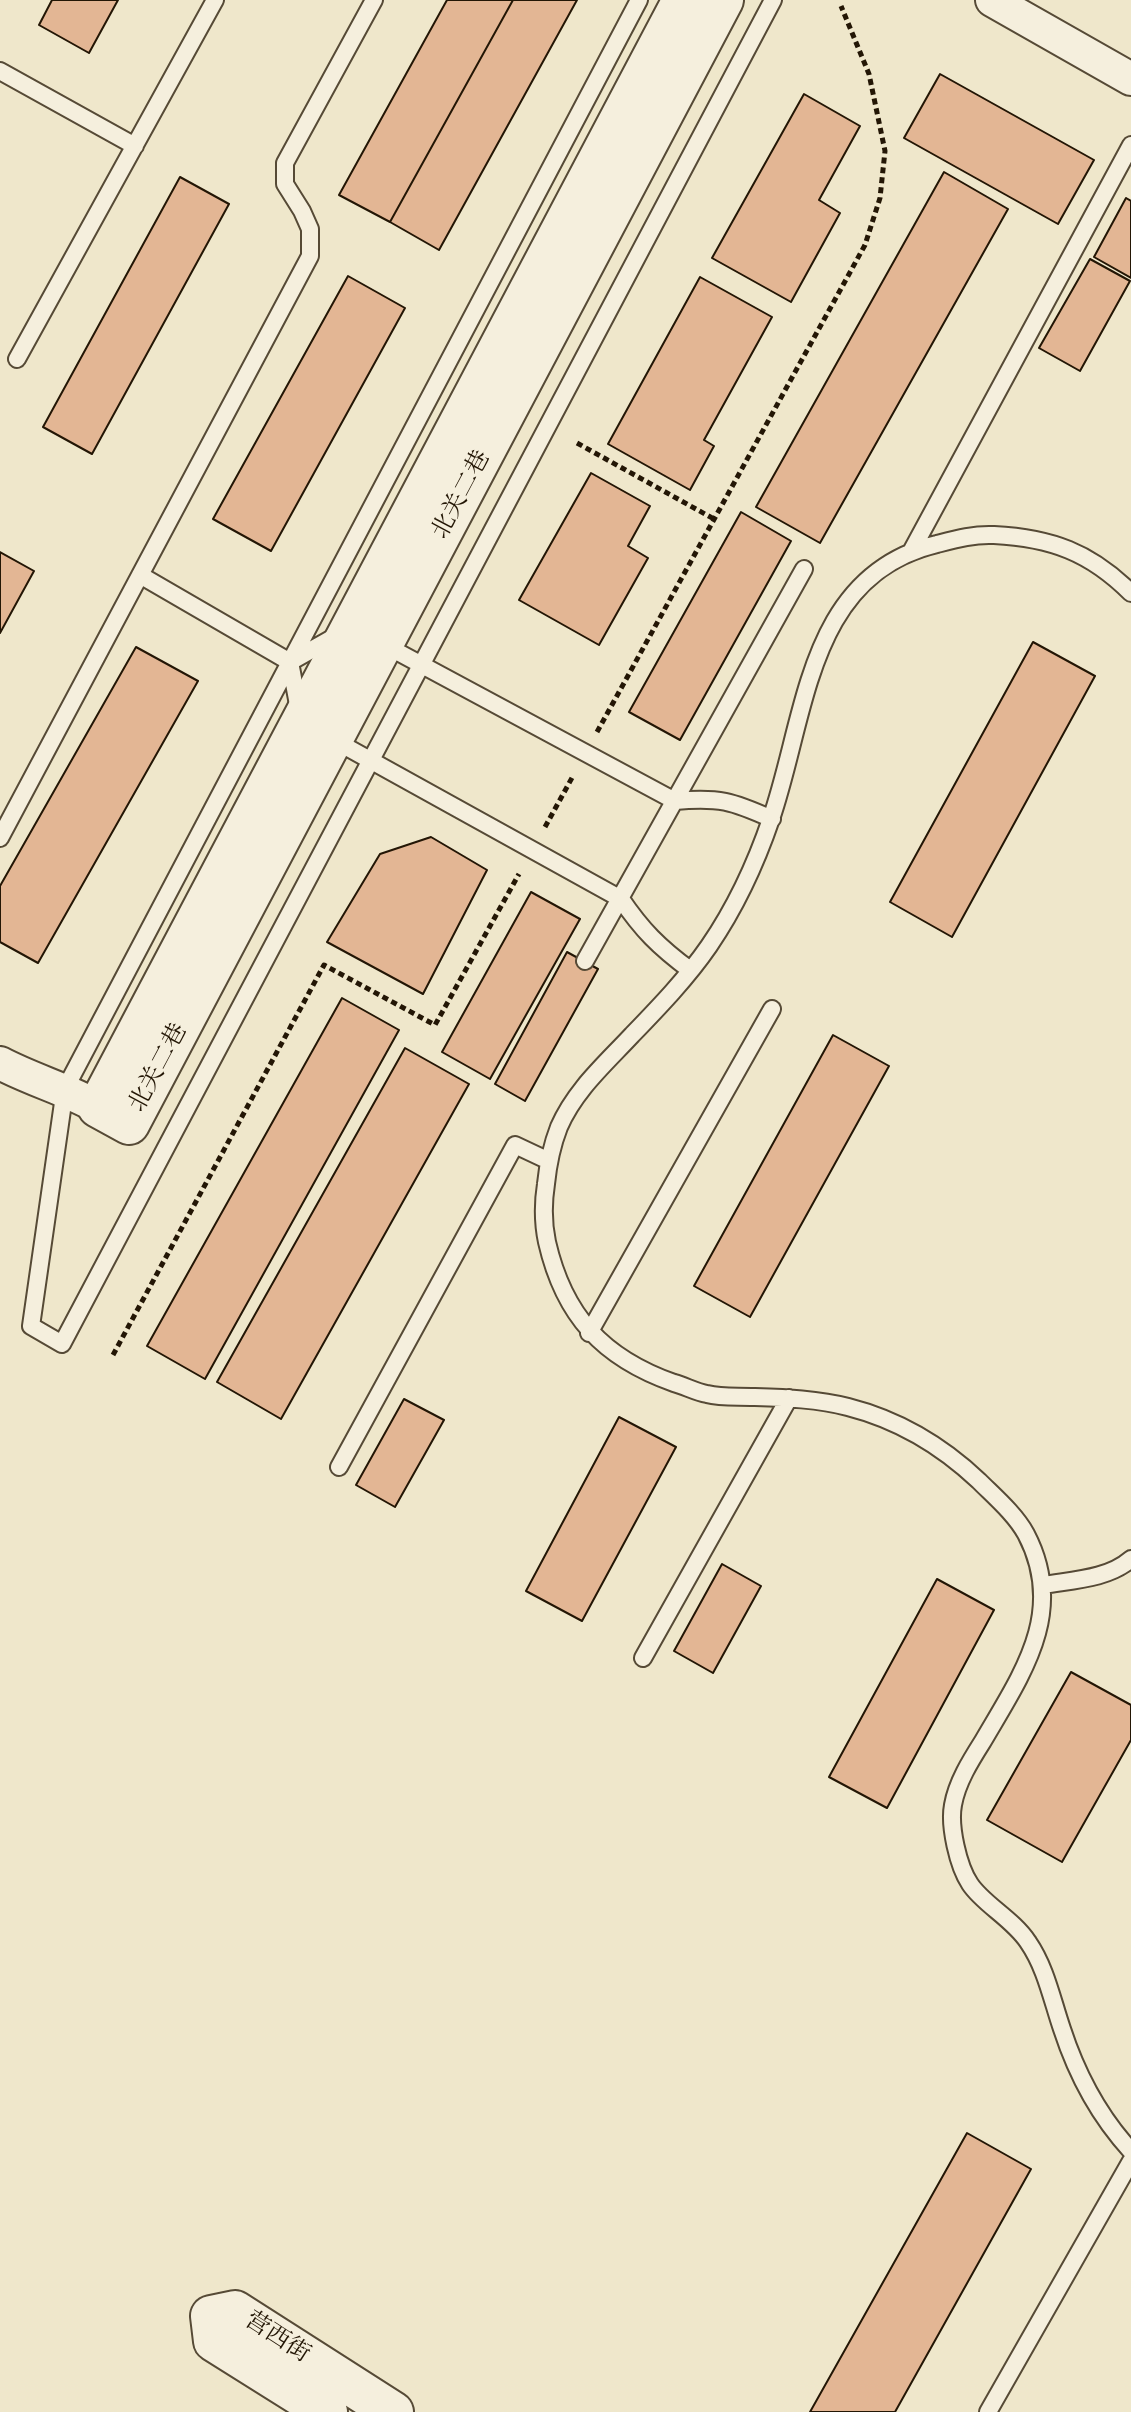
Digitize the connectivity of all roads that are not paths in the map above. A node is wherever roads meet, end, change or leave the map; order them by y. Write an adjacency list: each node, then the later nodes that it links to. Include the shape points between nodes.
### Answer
1 (215, 0): 13 (lane)
2 (374, 0): 17 (lane, via 285,163 285,184 310,229 310,256)
3 (639, 0): 20 (lane)
4 (683, 0): 19 (street, 北关二巷)
5 (723, 0): 19 (street, 北关二巷)
6 (773, 0): 21 (lane)
7 (992, 0): 11 (street)
8 (1032, 0): 9 (street)
9 (1131, 57)
10 (0, 71): 13 (lane)
11 (1131, 79)
12 (1131, 145): 15 (lane)
13 (135, 146): 14 (lane)
14 (17, 359)
15 (912, 550): 18 (lane, via 978,534 1033,537 1110,572); 25 (lane, via 881,566 846,600 823,642)
16 (804, 569): 24 (lane)
17 (140, 575): 20 (lane); 26 (lane)
18 (1131, 593)
19 (367, 636): 20 (lane); 21 (lane); 22 (street, 北关二巷)
20 (290, 662): 22 (lane); 32 (lane)
21 (422, 666): 23 (lane); 24 (lane)
22 (317, 731): 23 (lane); 32 (street, 北关二巷)
23 (372, 761): 27 (lane); 32 (lane, via 62,1344 31,1326)
24 (675, 801): 25 (lane, via 710,798); 27 (lane)
25 (772, 819): 29 (lane, via 732,906)
26 (0, 838)
27 (621, 899): 28 (lane); 29 (lane, via 659,948)
28 (585, 961)
29 (690, 970): 33 (lane, via 579,1091 559,1127)
30 (772, 1009): 34 (lane)
31 (0, 1063): 32 (street)
32 (81, 1098)
33 (549, 1161): 34 (lane, via 543,1201 546,1238 572,1309); 36 (lane, via 515,1145)
34 (589, 1333): 35 (lane, via 654,1376 710,1395)
35 (789, 1398): 38 (lane, via 843,1405 923,1436 958,1462 1025,1532); 39 (lane)
36 (339, 1467)
37 (1131, 1559): 38 (lane, via 1096,1576)
38 (1044, 1585): 40 (lane, via 1038,1638 967,1767 952,1806 955,1848 970,1885 1030,1943 1078,2076 1109,2127)
39 (643, 1658)
40 (1131, 2151)
41 (1131, 2161): 44 (lane)
42 (327, 2412): 43 (street, 营西街, via 214,2341 211,2316 235,2311)
43 (393, 2412)
44 (988, 2412)

